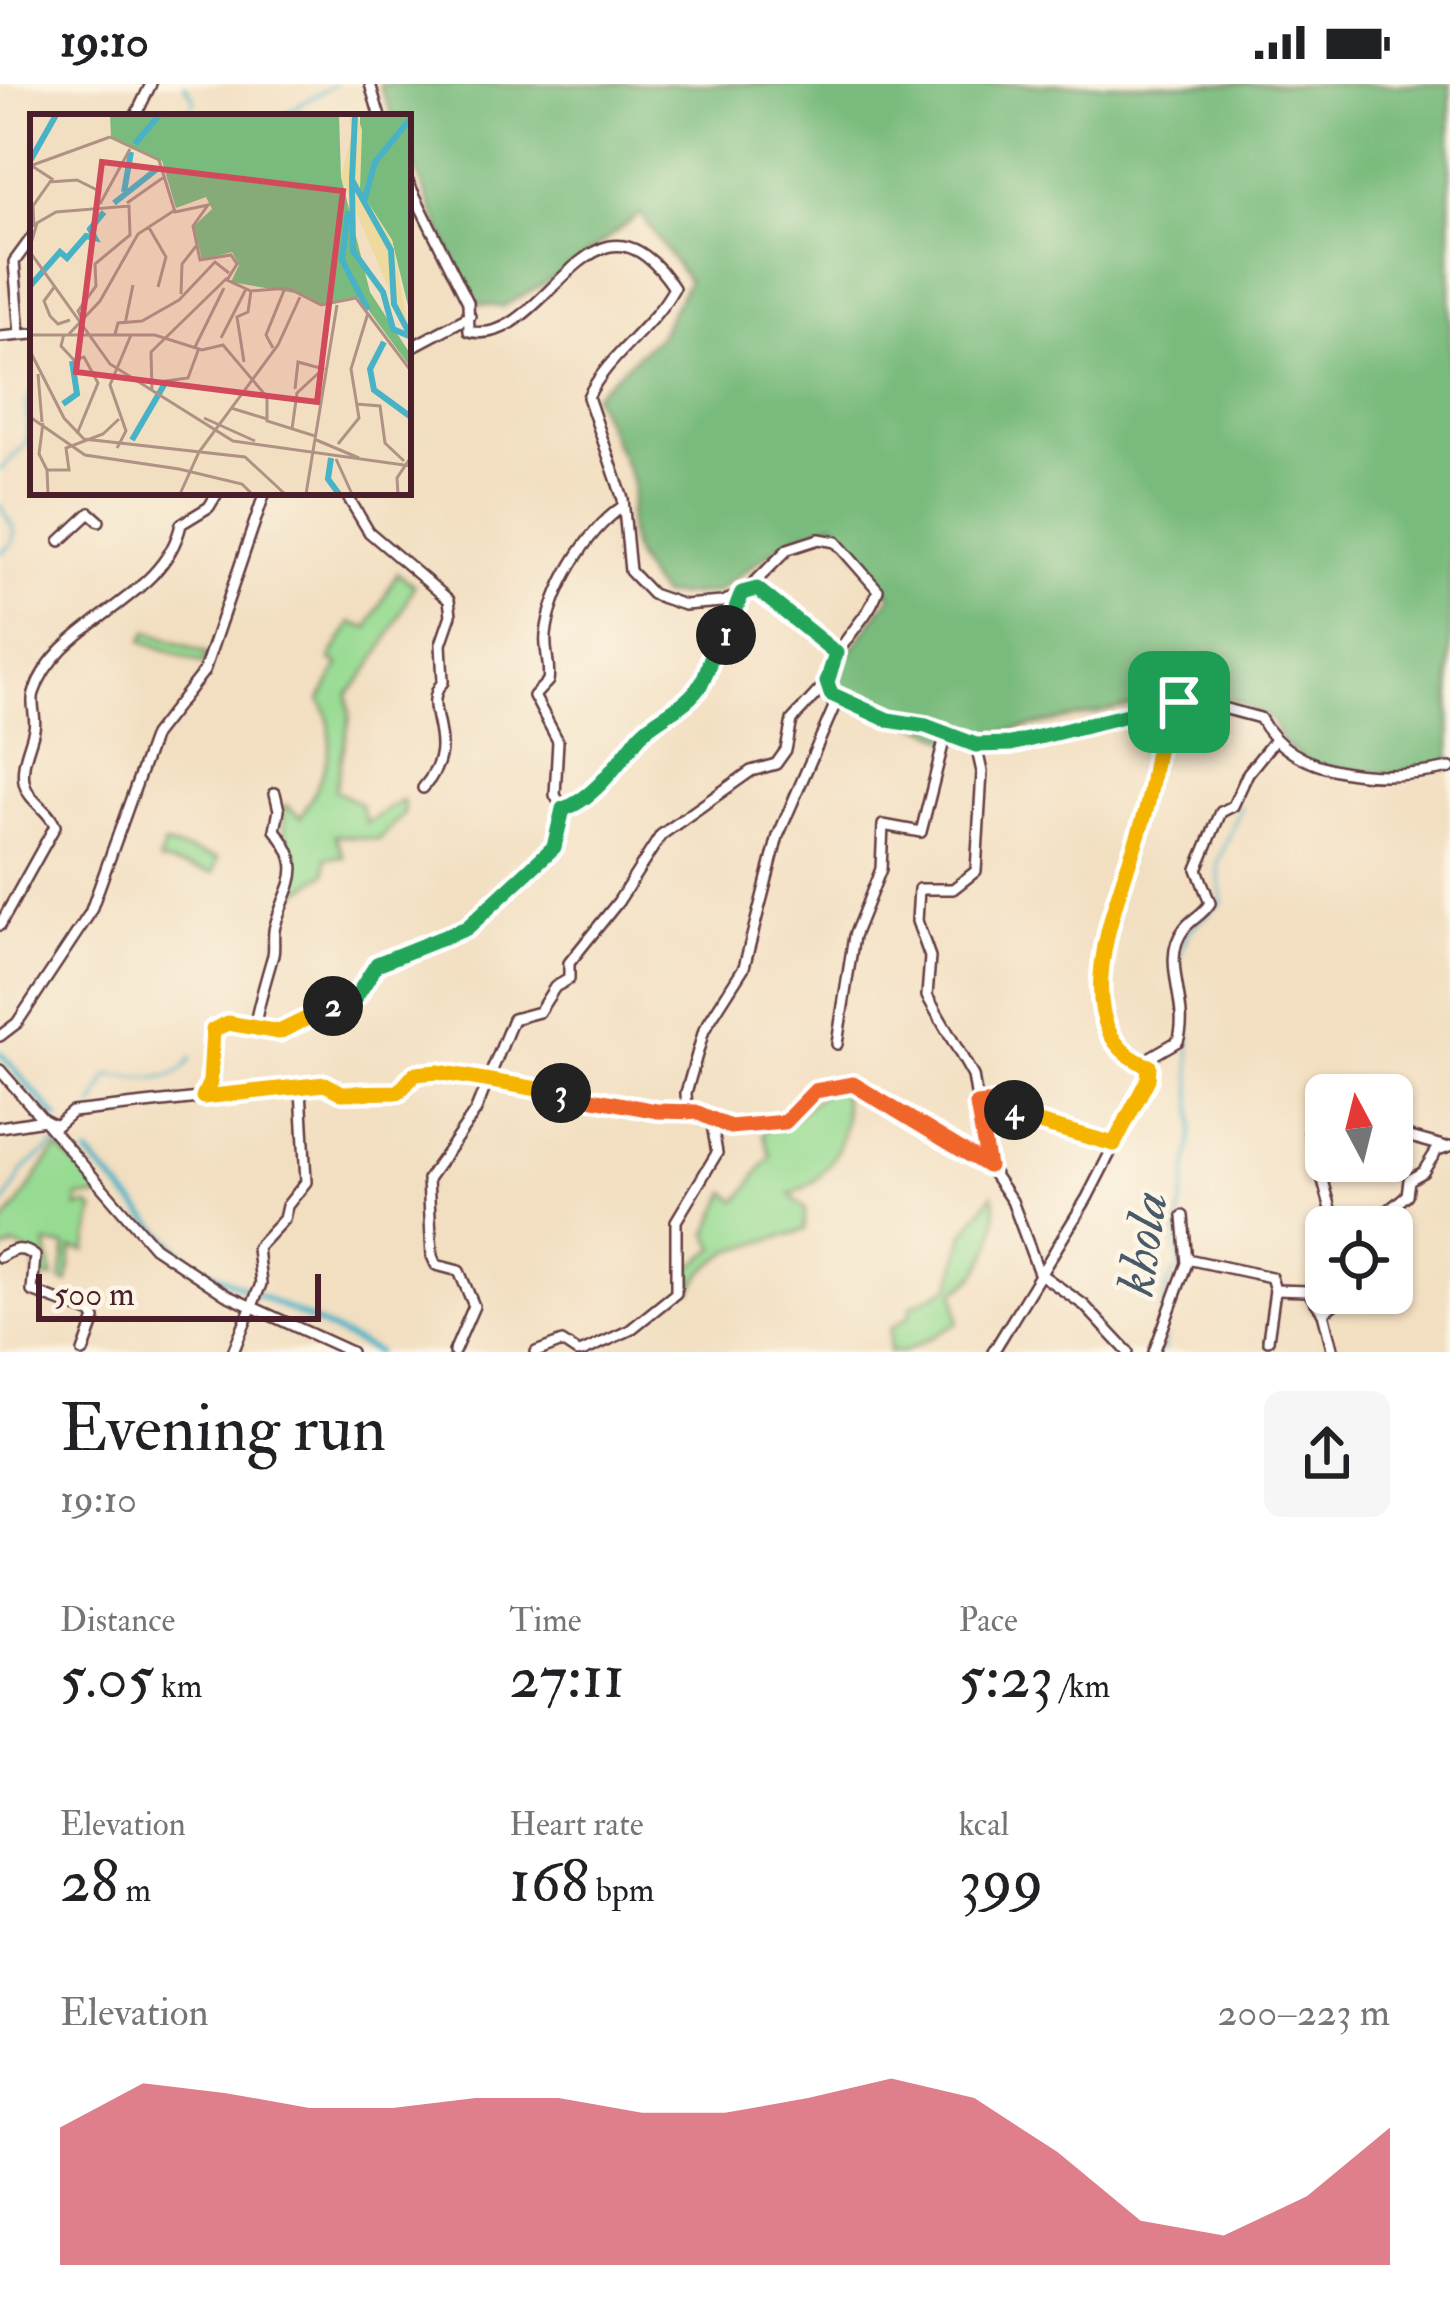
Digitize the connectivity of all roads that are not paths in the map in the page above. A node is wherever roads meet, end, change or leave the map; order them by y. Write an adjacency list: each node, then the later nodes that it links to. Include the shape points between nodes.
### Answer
1 (151, 84): 3 (street)
2 (370, 84): 4 (street)
3 (136, 114)
4 (379, 114)
5 (411, 188): 9 (street)
6 (30, 240): 8 (street)
7 (0, 257): 8 (street)
8 (14, 262): 10 (street)
9 (470, 316): 13 (street); 17 (street, via 469,331 480,334 509,325 561,274 610,245 658,265 674,287 667,301 603,370 588,398)
10 (20, 334): 11 (street); 12 (street)
11 (30, 334)
12 (0, 337)
13 (411, 347)
14 (216, 495): 32 (street, via 182,524 176,547 130,599 66,646 39,681 23,779 55,826)
15 (264, 495): 34 (street, via 204,670 154,736 90,913 17,1023)
16 (347, 495): 29 (street, via 369,532 448,600 443,682 432,706 442,727 442,760)
17 (622, 508): 20 (street, via 630,571 652,593 684,604); 31 (street, via 565,578 546,629 550,670 534,696 558,741 555,795)
18 (100, 521): 19 (street, via 90,513)
19 (60, 541)
20 (742, 593): 21 (street, via 757,589 771,597); 21 (street, via 788,549 836,542 878,590); 31 (street, via 702,682 577,805)
21 (836, 653): 22 (street)
22 (827, 682): 23 (street); 38 (street, via 792,720 776,764 751,771 661,836 569,963 569,979 538,1012 513,1018)
23 (831, 694): 25 (street, via 888,720); 42 (street, via 834,707 778,836 744,967 704,1030)
24 (1179, 702): 26 (street, via 1260,718); 27 (street, via 1011,744); 36 (street, via 1150,773 1100,990 1112,1043)
25 (946, 733): 27 (street); 35 (street, via 921,832 883,825 881,869 854,936)
26 (1273, 742): 28 (street, via 1296,758 1363,773); 36 (street, via 1233,806 1221,812 1197,869 1210,902 1184,929 1172,964 1185,1022 1178,1042)
27 (976, 745): 41 (street, via 976,871 952,889 919,890 915,904 930,956 929,1004 974,1076)
28 (1450, 768)
29 (423, 788)
30 (275, 794): 33 (street, via 274,830 289,847 294,876 274,927)
31 (563, 809): 33 (street, via 554,847 467,928 377,964 356,997 279,1032)
32 (0, 925)
33 (254, 1028): 40 (street, via 228,1023 213,1030)
34 (0, 1036)
35 (837, 1044)
36 (1149, 1066): 47 (street)
37 (0, 1070): 44 (street)
38 (490, 1081): 39 (street, via 438,1072 415,1074 399,1092); 42 (street); 63 (street, via 428,1179 431,1256 459,1271 474,1306)
39 (301, 1089): 40 (street); 57 (street, via 306,1182 257,1248)
40 (203, 1097): 44 (street, via 72,1112 56,1126)
41 (977, 1105): 47 (street, via 995,1103); 49 (street)
42 (687, 1113): 43 (street)
43 (711, 1119): 49 (street, via 730,1127 776,1125 815,1091 853,1084); 65 (street, via 717,1153 676,1221 676,1293 630,1330)
44 (44, 1120): 45 (street); 57 (street, via 154,1247 193,1275)
45 (0, 1127)
46 (1413, 1137): 48 (street)
47 (1114, 1144): 54 (street)
48 (1447, 1146): 50 (street)
49 (988, 1166): 54 (street, via 1012,1201)
50 (1394, 1206)
51 (1184, 1216): 53 (street)
52 (0, 1257): 60 (street, via 27,1250 35,1256 32,1291 91,1313)
53 (1187, 1259): 55 (street, via 1271,1277); 68 (street)
54 (1039, 1273): 66 (street); 67 (street)
55 (1275, 1290): 56 (street); 59 (street)
56 (1305, 1291)
57 (254, 1298): 61 (street); 62 (street)
58 (1324, 1314): 69 (street)
59 (1268, 1340)
60 (83, 1352)
61 (233, 1352)
62 (351, 1352)
63 (454, 1352)
64 (536, 1352): 65 (street, via 562,1342)
65 (580, 1352)
66 (993, 1352)
67 (1128, 1352)
68 (1154, 1352)
69 (1333, 1352)

